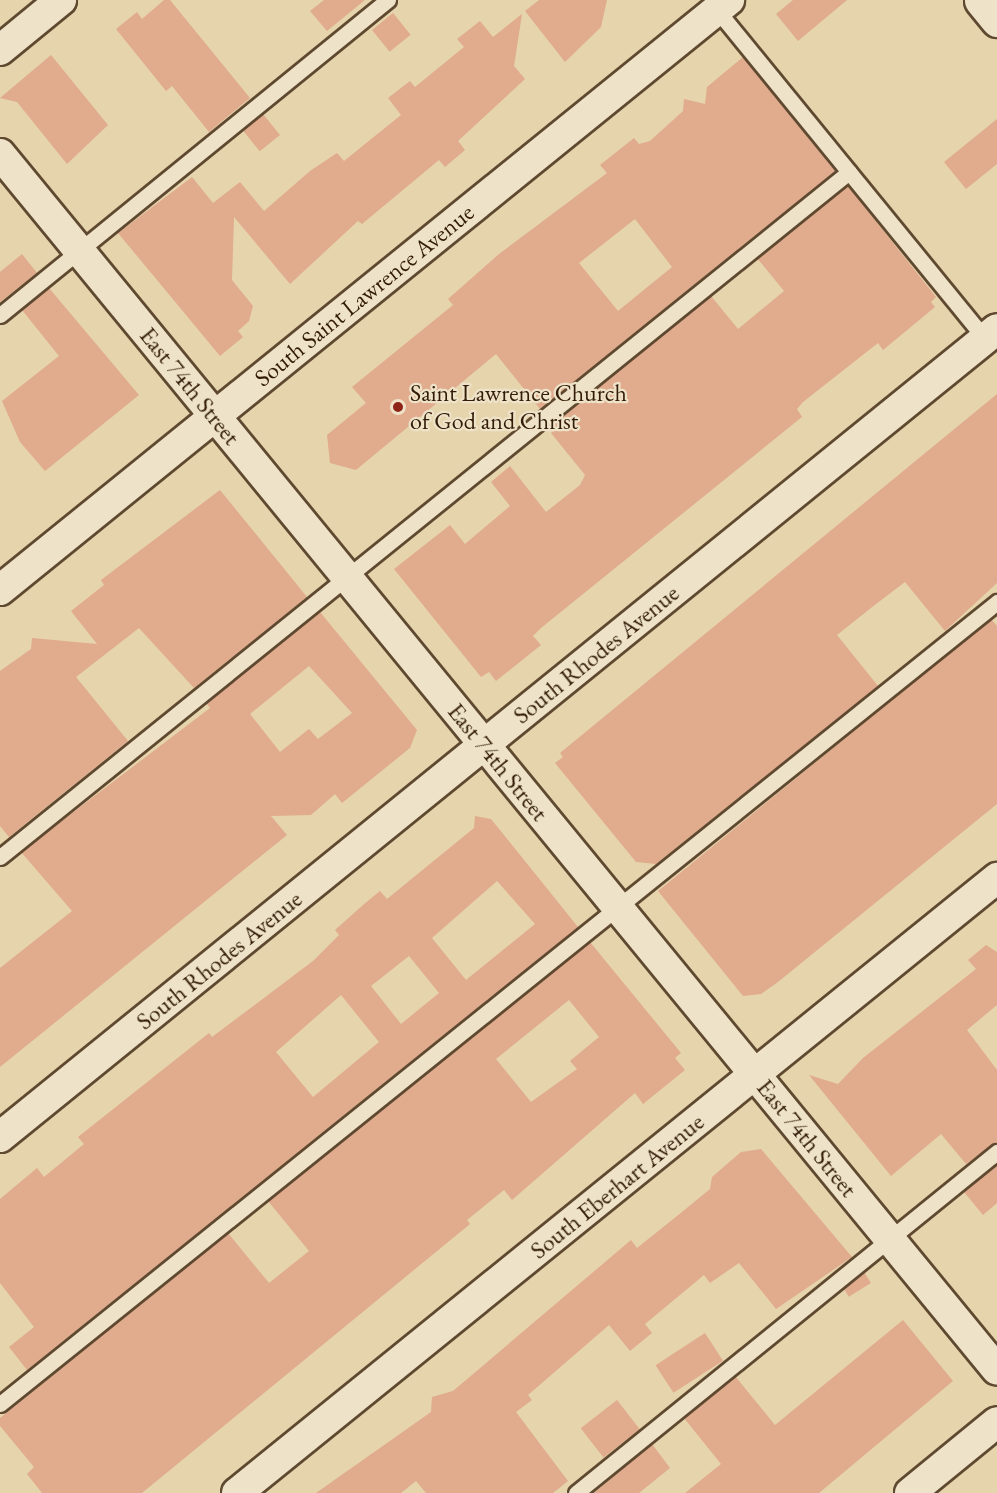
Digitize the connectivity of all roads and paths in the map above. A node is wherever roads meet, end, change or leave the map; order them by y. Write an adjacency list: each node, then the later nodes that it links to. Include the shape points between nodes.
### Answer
1 (61, 0): 6 (street)
2 (388, 0): 9 (lane)
3 (981, 0): 5 (street)
4 (724, 3): 8 (lane); 12 (street, South Saint Lawrence Avenue)
5 (997, 20)
6 (0, 50)
7 (0, 154): 9 (street, East 74th Street)
8 (849, 172): 11 (lane); 13 (lane)
9 (80, 251): 10 (lane); 12 (street, East 74th Street)
10 (0, 315)
11 (991, 334): 16 (street, South Rhodes Avenue)
12 (214, 416): 13 (street, East 74th Street); 14 (street, South Saint Lawrence Avenue)
13 (345, 575): 16 (street, East 74th Street); 17 (lane)
14 (0, 590)
15 (997, 602): 19 (lane)
16 (484, 745): 19 (street, East 74th Street); 21 (street, South Rhodes Avenue)
17 (0, 857)
18 (997, 878): 20 (street, South Eberhart Avenue)
19 (616, 905): 20 (street, East 74th Street); 25 (lane)
20 (754, 1074): 23 (street, East 74th Street); 27 (street, South Eberhart Avenue)
21 (0, 1137)
22 (997, 1152): 23 (lane)
23 (890, 1239): 24 (street, East 74th Street); 28 (lane)
24 (997, 1370)
25 (0, 1404)
26 (997, 1422): 29 (street)
27 (237, 1493)
28 (576, 1493)
29 (910, 1493)

